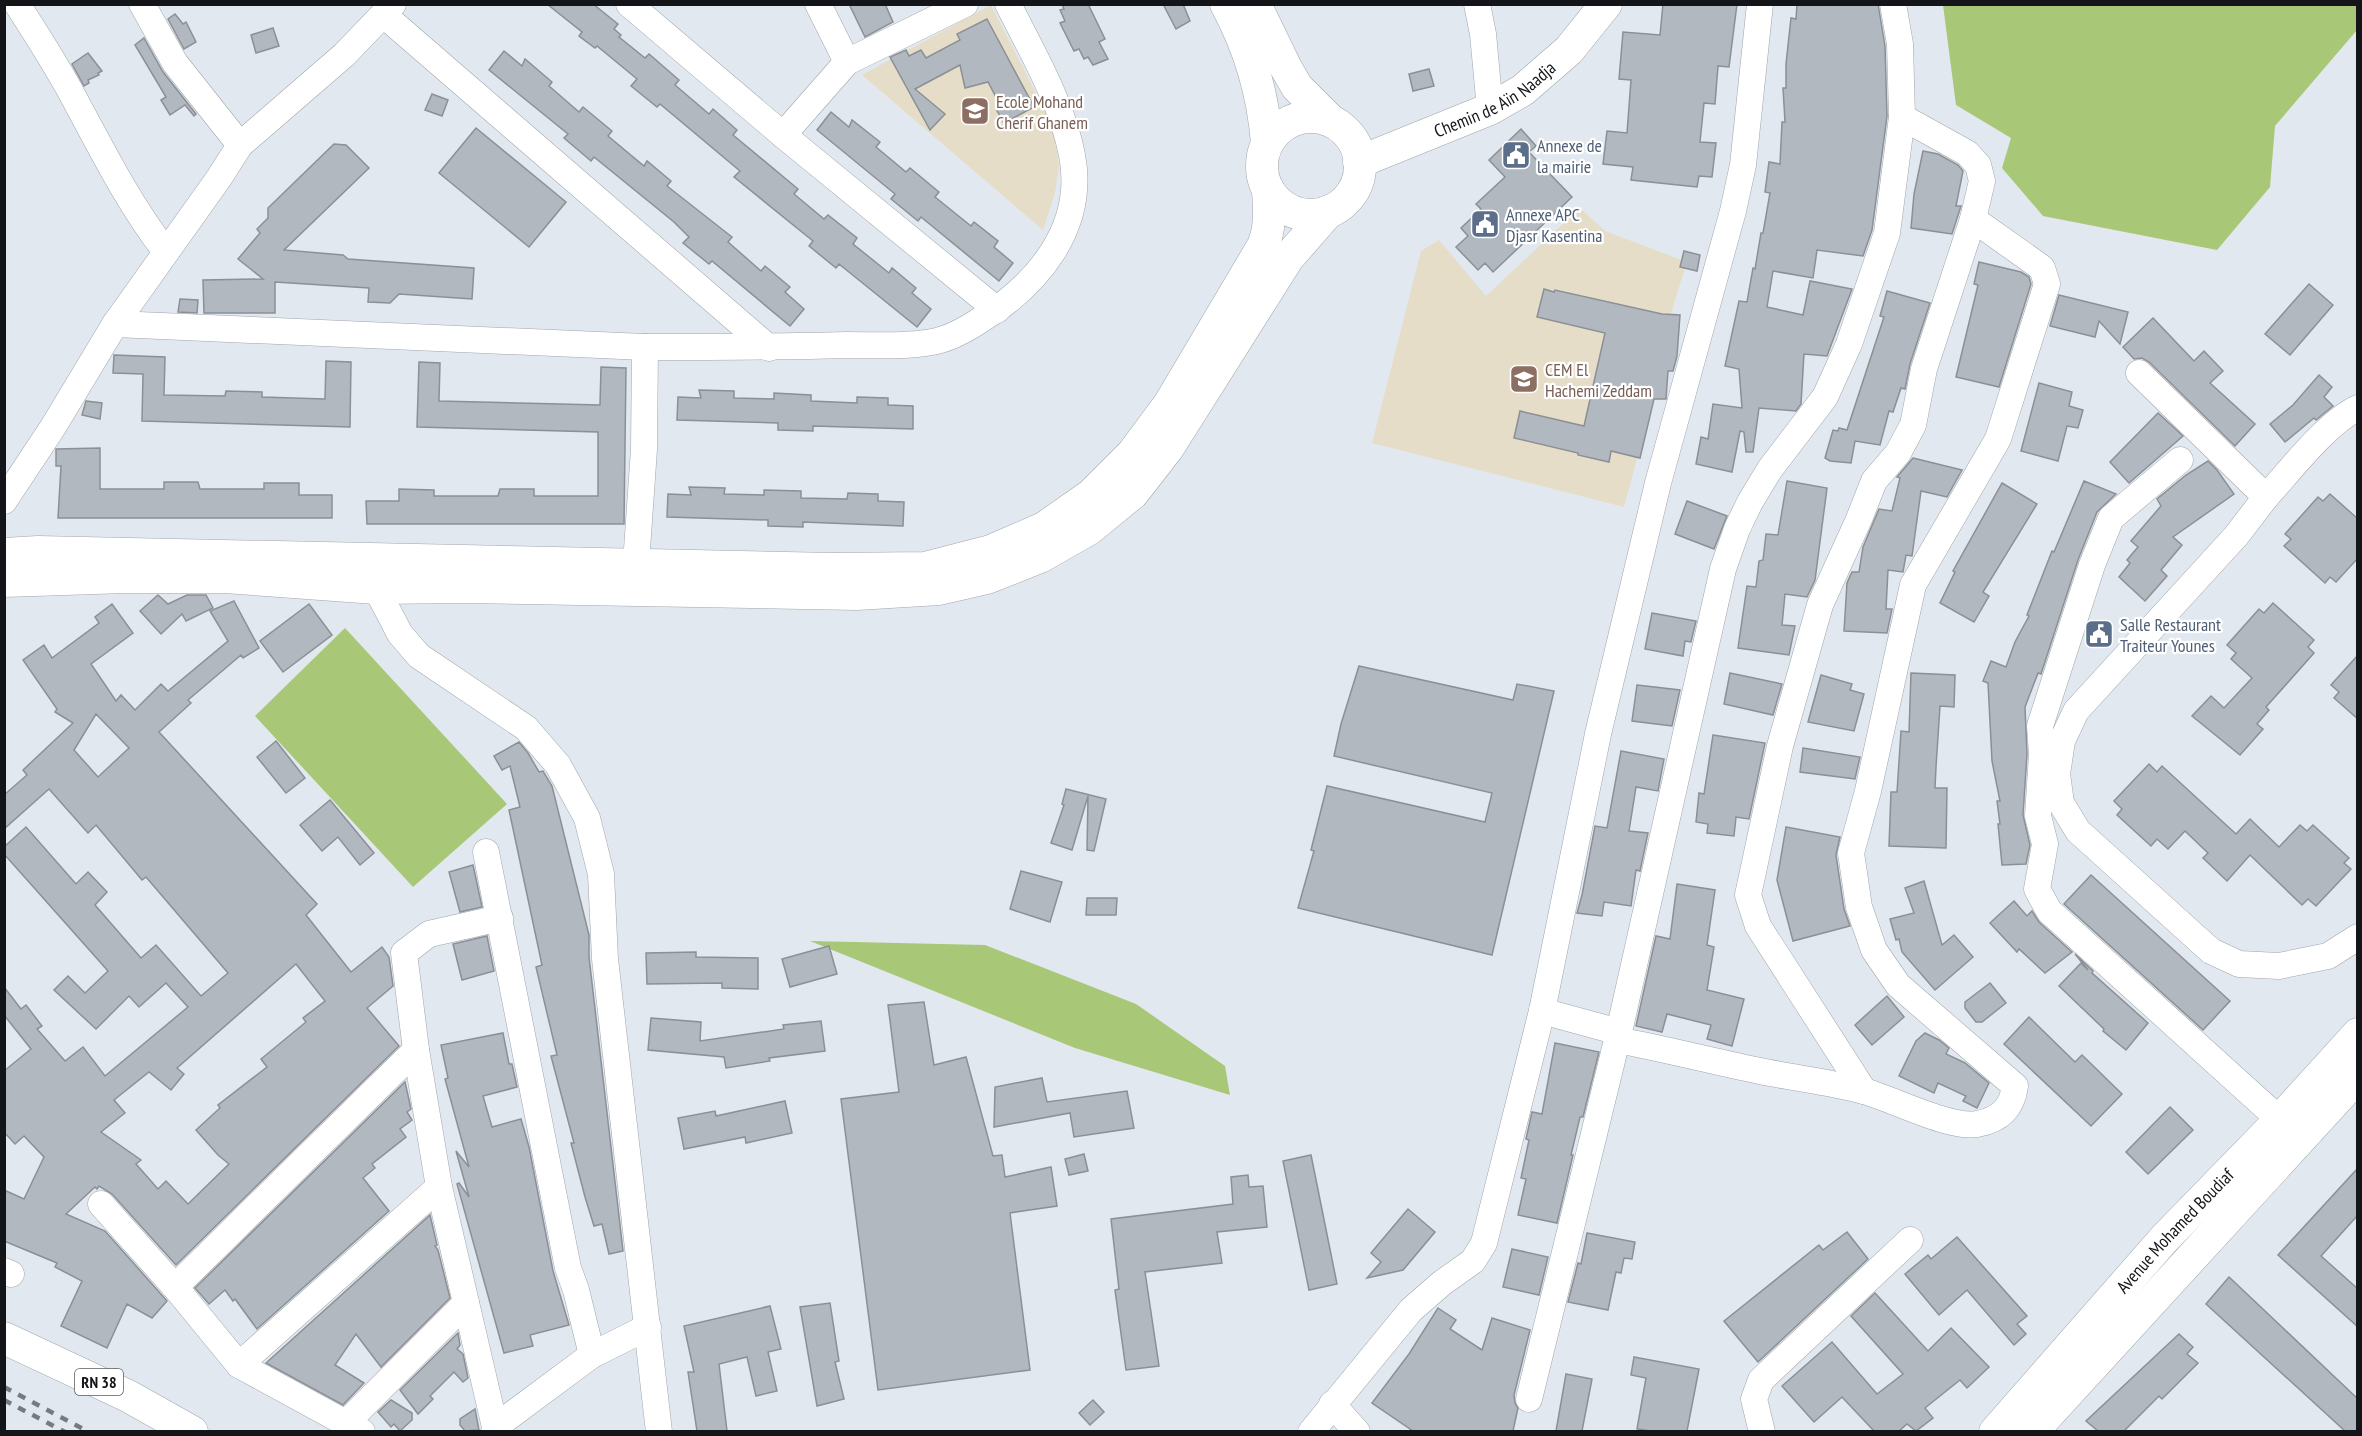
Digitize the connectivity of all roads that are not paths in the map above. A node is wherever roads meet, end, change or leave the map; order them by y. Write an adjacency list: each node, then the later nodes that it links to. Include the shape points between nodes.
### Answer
1 (16, 4): 26 (street, via 74,97 141,220)
2 (142, 4): 21 (street, via 175,63)
3 (629, 4): 19 (street)
4 (818, 4): 15 (street)
5 (965, 4): 15 (street)
6 (1008, 4): 27 (street, via 1065,128 1073,157 1074,190 1068,222 1054,250 1029,284)
7 (1226, 4): 20 (main road, via 1251,57 1260,88)
8 (1255, 4): 18 (main road, via 1297,87)
9 (1477, 4): 16 (street)
10 (1606, 4): 14 (main road, Chemin de Aïn Naadja)
11 (1760, 4): 43 (street, via 1743,165 1658,483 1606,699)
12 (1893, 4): 17 (street, via 1900,44)
13 (389, 10): 21 (street, via 309,87); 30 (street)
14 (1589, 17): 16 (main road, Chemin de Aïn Naadja, via 1569,50 1523,90)
15 (847, 62): 19 (street)
16 (1490, 109): 22 (main road, Chemin de Aïn Naadja)
17 (1902, 117): 25 (street, via 1967,153 1978,165 1982,181); 45 (street, via 1887,233 1849,344 1825,397 1750,502 1723,569)
18 (1331, 121): 20 (main road, via 1302,117 1288,122); 22 (main road, via 1351,138)
19 (783, 135): 27 (street)
20 (1267, 143): 23 (main road, via 1262,174)
21 (240, 145): 26 (street)
22 (1359, 162): 24 (main road, via 1352,192)
23 (1268, 189): 24 (main road, via 1279,203 1294,212 1312,215); 37 (main road, via 1268,234 1263,246 1170,403 1133,453 1091,495 1044,528 992,551 925,568)
24 (1329, 211): 38 (main road, via 1288,258 1168,448 1133,493 1089,530 1040,557 987,578 939,589 857,594 463,587)
25 (1973, 219): 48 (street, via 1924,369 1913,425 1898,453 1874,482 1820,605 1780,746 1748,895 1758,926); 48 (street, via 2042,268 2047,284 1998,439 1913,585 1851,853 1858,907 1874,950 1898,985 2015,1086 2013,1101 2006,1112 1976,1125 1946,1120)
26 (166, 252): 28 (street)
27 (997, 310): 30 (street, via 934,342)
28 (115, 324): 29 (street); 35 (street)
29 (645, 347): 30 (street); 37 (street, via 644,449)
30 (769, 348)
31 (2139, 374): 34 (street)
32 (2358, 408): 34 (street, via 2346,413)
33 (2180, 460): 49 (street, via 2111,518 2092,565 2040,726 2038,816 2045,843 2037,889 2049,911)
34 (2266, 497): 42 (street, via 2236,536 2076,711 2062,741 2057,774 2061,803 2078,831 2211,951 2239,964 2279,966 2328,956)
35 (4, 501)
36 (4, 554): 38 (main road, via 38,552)
37 (636, 564): 38 (main road)
38 (388, 573): 39 (main road); 55 (street, via 400,634 419,656 526,728 558,765 587,818 601,874 605,959)
39 (4, 581)
40 (486, 852): 41 (street)
41 (500, 918): 46 (street, via 429,934 404,953); 57 (street, via 568,1268)
42 (2358, 937)
43 (1542, 1011): 45 (street); 60 (street, via 1484,1244 1473,1261 1411,1311)
44 (2358, 1034): 49 (main road, Avenue Mohamed Boudiaf)
45 (1618, 1036): 48 (street, via 1752,1070); 59 (street)
46 (416, 1050): 50 (street); 53 (street)
47 (2358, 1076): 69 (main road, Avenue Mohamed Boudiaf)
48 (1864, 1091)
49 (2280, 1120): 68 (main road, Avenue Mohamed Boudiaf, via 2165,1238)
50 (439, 1187): 54 (street); 58 (street)
51 (101, 1204): 53 (street)
52 (1910, 1240): 67 (street, via 1761,1380 1754,1399)
53 (175, 1287): 58 (street)
54 (466, 1303): 61 (street); 62 (street)
55 (648, 1327): 57 (street); 64 (street)
56 (4, 1338): 63 (main road, RN 38)
57 (592, 1355): 62 (street)
58 (239, 1365): 61 (street)
59 (1529, 1399)
60 (1332, 1404): 65 (street); 66 (street)
61 (354, 1427)
62 (495, 1429)
63 (192, 1431)
64 (659, 1431)
65 (1311, 1431)
66 (1357, 1431)
67 (1762, 1431)
68 (1995, 1431)
69 (2032, 1431)

